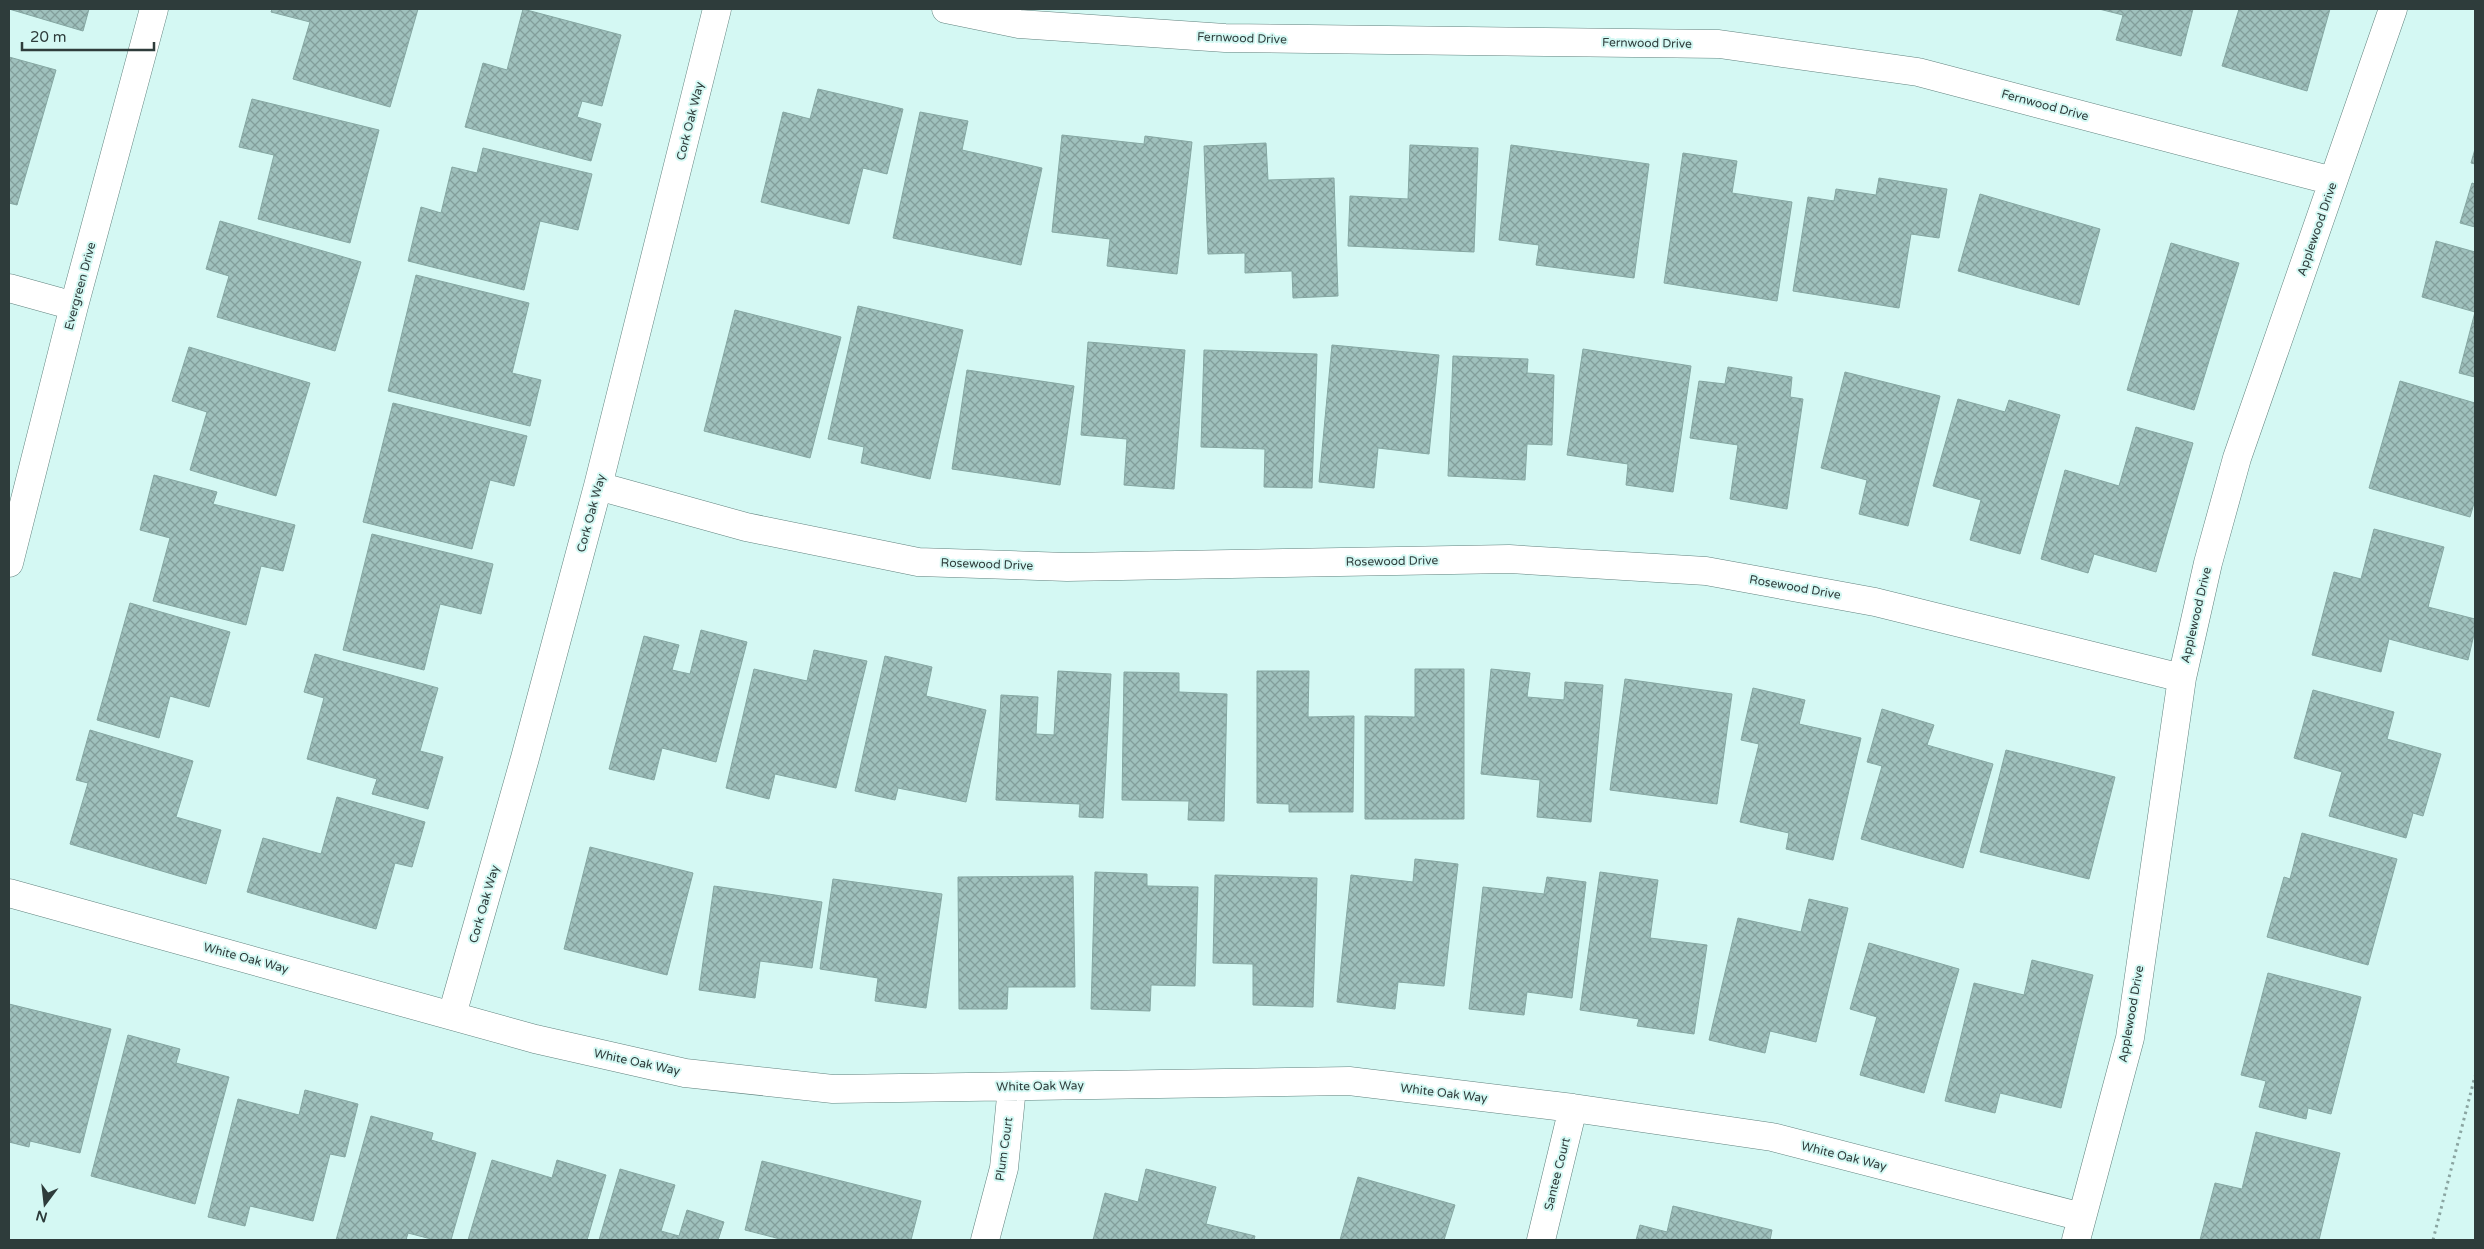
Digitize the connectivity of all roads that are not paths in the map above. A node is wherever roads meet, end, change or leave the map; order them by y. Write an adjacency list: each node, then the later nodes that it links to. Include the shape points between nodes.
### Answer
1 (154, 9): 7 (street, Evergreen Drive)
2 (717, 9): 8 (street, Cork Oak Way)
3 (946, 9): 5 (street, Fernwood Drive, via 1020,24 1224,38 1719,44 1918,72)
4 (2393, 9): 5 (street, Applewood Drive)
5 (2334, 181): 10 (street, Applewood Drive, via 2237,458 2208,563)
6 (9, 288): 7 (street)
7 (74, 306): 9 (street, Evergreen Drive)
8 (598, 486): 10 (street, Rosewood Drive, via 746,527 918,562 1067,567 1509,559 1706,571 1875,602); 12 (street, Cork Oak Way)
9 (9, 563)
10 (2182, 678): 15 (street, Applewood Drive, via 2130,1038)
11 (9, 893): 12 (street, White Oak Way)
12 (452, 1015): 13 (street, White Oak Way, via 536,1039 686,1073 833,1089)
13 (1012, 1087): 14 (street, White Oak Way, via 1349,1081); 16 (street, Plum Court, via 1004,1168)
14 (1573, 1108): 15 (street, White Oak Way, via 1772,1138); 17 (street, Santee Court)
15 (2079, 1229)
16 (985, 1240)
17 (1541, 1240)

